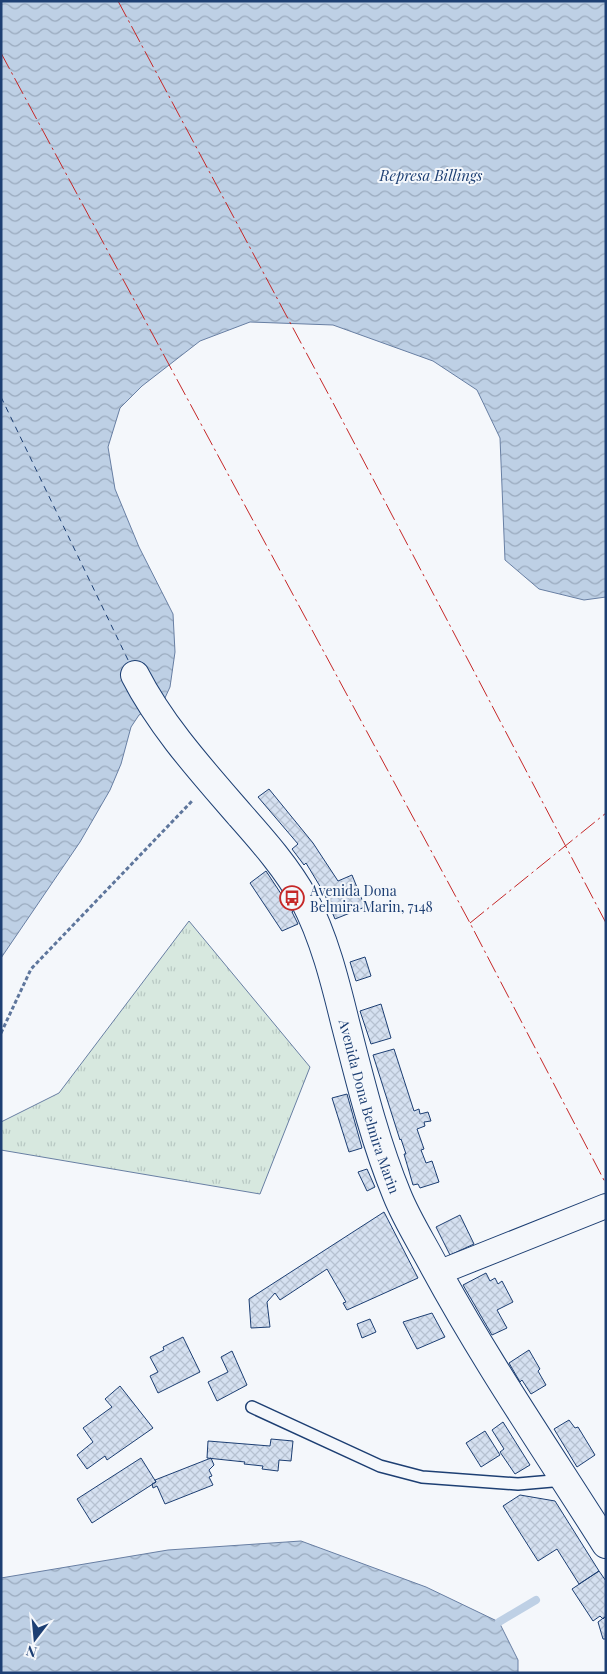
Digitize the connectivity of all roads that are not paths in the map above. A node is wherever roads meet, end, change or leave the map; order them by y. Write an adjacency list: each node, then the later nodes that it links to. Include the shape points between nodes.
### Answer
1 (135, 675): 3 (main road, Avenida Dona Belmira Marin, via 148,700 211,782 267,846 304,899 334,978 385,1165 398,1198)
2 (606, 1206): 3 (street)
3 (438, 1273): 5 (main road, Avenida Dona Belmira Marin, via 466,1325)
4 (252, 1407): 5 (lane, via 380,1466 422,1477 518,1484)
5 (565, 1480): 6 (main road, Avenida Dona Belmira Marin)
6 (606, 1544)

